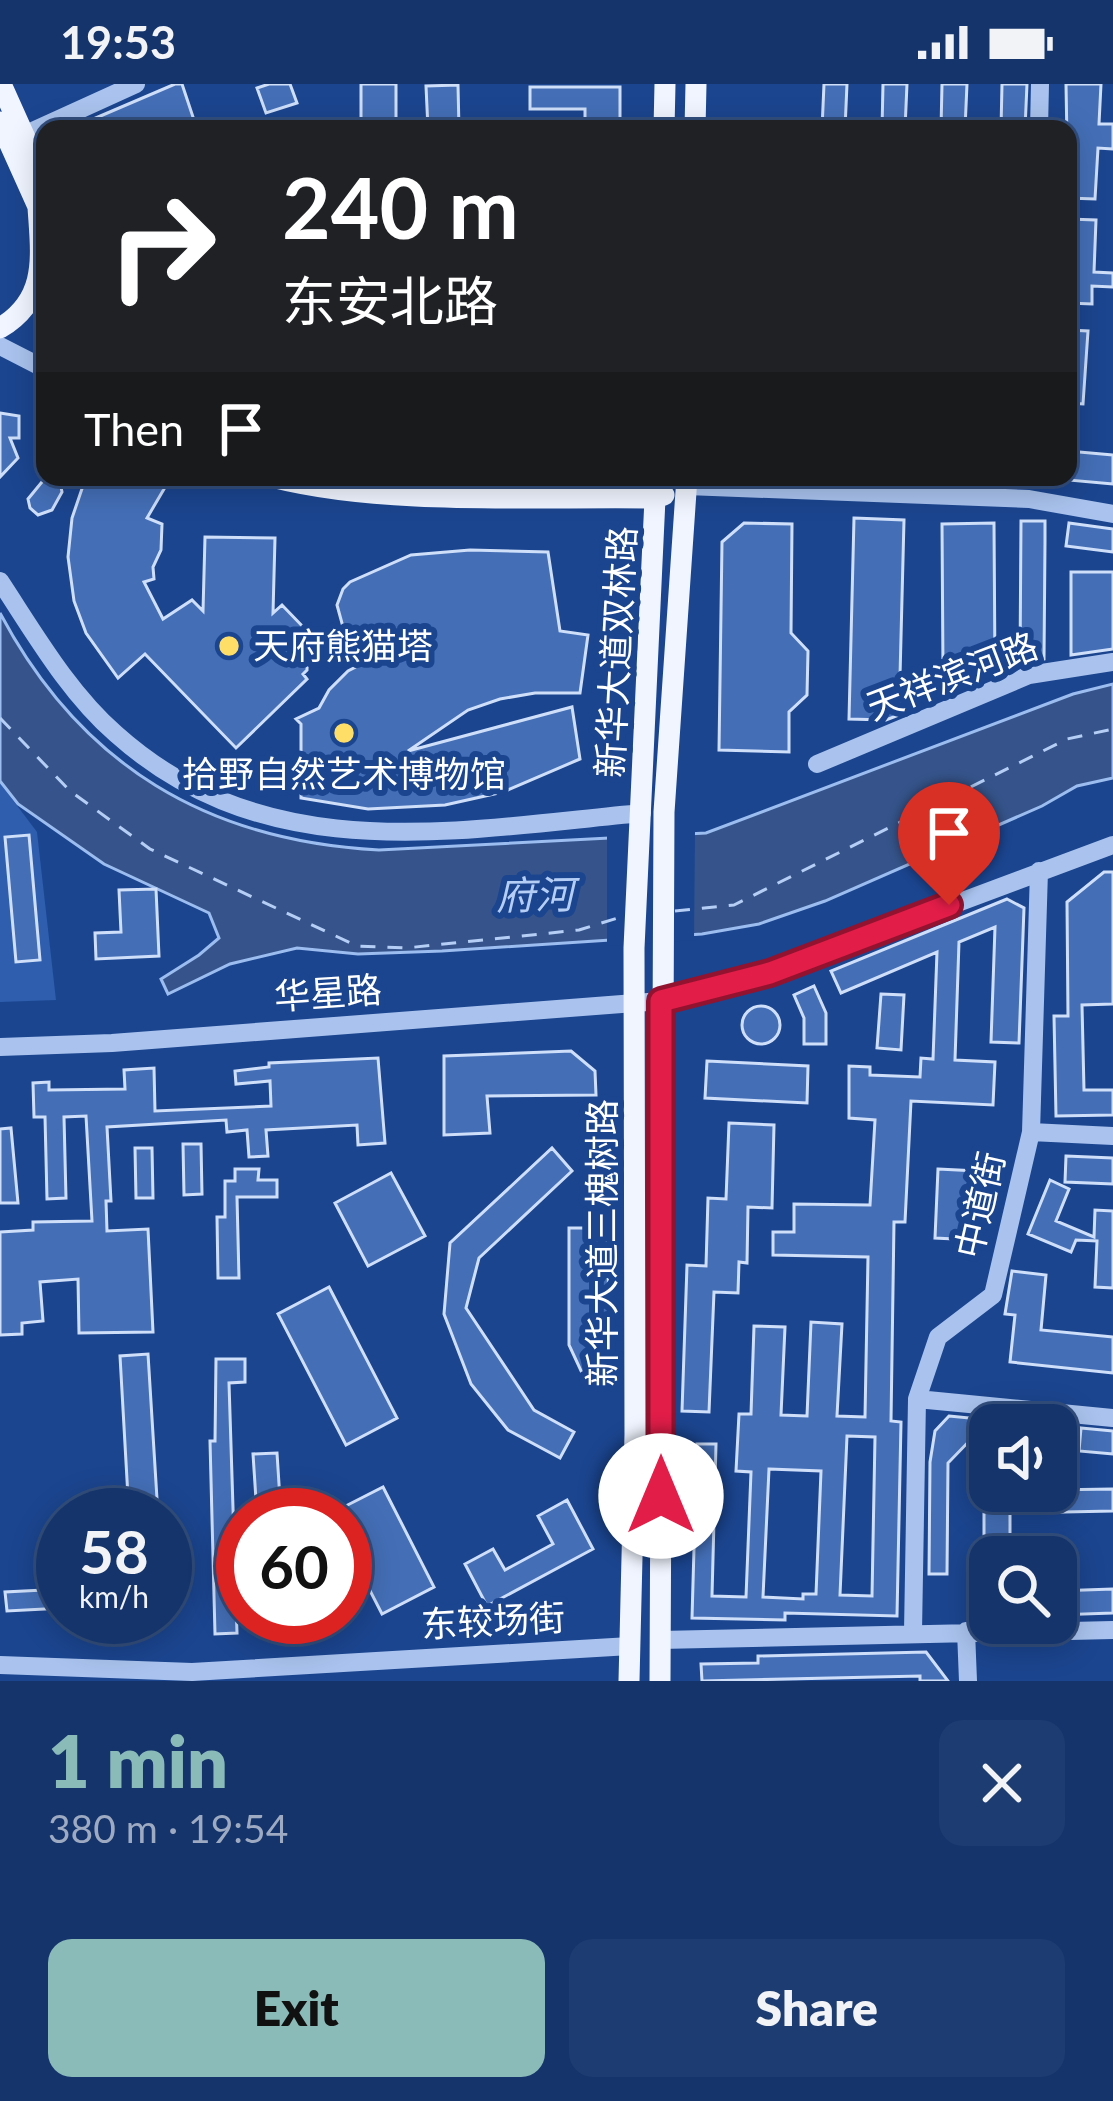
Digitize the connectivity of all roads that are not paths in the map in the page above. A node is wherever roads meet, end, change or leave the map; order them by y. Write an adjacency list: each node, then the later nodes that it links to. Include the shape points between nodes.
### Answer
1 (1, 84): 12 (main road)
2 (136, 84): 6 (street)
3 (665, 84): 7 (main road)
4 (696, 84): 8 (main road)
5 (1040, 84): 9 (street)
6 (57, 120)
7 (664, 120)
8 (695, 120)
9 (1039, 120)
10 (0, 122): 14 (main road)
11 (36, 130): 12 (street)
12 (24, 135): 13 (main road)
13 (36, 162)
14 (36, 201)
15 (36, 288): 16 (main road)
16 (0, 328)
17 (0, 346): 18 (street)
18 (36, 364)
19 (313, 486): 20 (main road, via 401,494)
20 (607, 486)
21 (658, 486): 30 (main road, 新华大道双林路)
22 (687, 486): 34 (main road, 新华大道双林路)
23 (767, 486): 25 (street)
24 (1029, 486): 25 (street)
25 (1029, 499): 26 (street)
26 (1113, 514)
27 (0, 581): 30 (street, via 58,669 117,735 188,784 251,813 388,835)
28 (1113, 662): 29 (street, 天祥滨河路, via 1029,675)
29 (817, 764)
30 (641, 822): 33 (main road, 新华大道双林路)
31 (1113, 845): 32 (street, 华星路)
32 (1039, 871): 35 (street, 华星路, via 770,973); 38 (street)
33 (634, 948): 36 (main road, 新华大道三槐树路)
34 (662, 948): 35 (main road, 新华大道三槐树路)
35 (661, 1001): 36 (street, 华星路); 45 (main road, 新华大道三槐树路)
36 (634, 1003): 37 (street, 华星路); 46 (main road, 新华大道三槐树路)
37 (0, 1047)
38 (1031, 1132): 39 (street, 中道街); 40 (street, 中道街, via 993,1295 938,1337)
39 (1113, 1136)
40 (917, 1399): 41 (street); 44 (street, 中道街)
41 (1113, 1418)
42 (1113, 1630): 43 (street)
43 (966, 1631): 44 (street); 51 (street)
44 (913, 1632): 45 (street)
45 (660, 1640): 50 (main road, 新华大道三槐树路)
46 (630, 1646): 48 (street, 东较场街); 49 (main road, 新华大道三槐树路)
47 (0, 1665): 48 (street, 东较场街)
48 (192, 1676)
49 (629, 1681)
50 (659, 1681)
51 (968, 1681)

